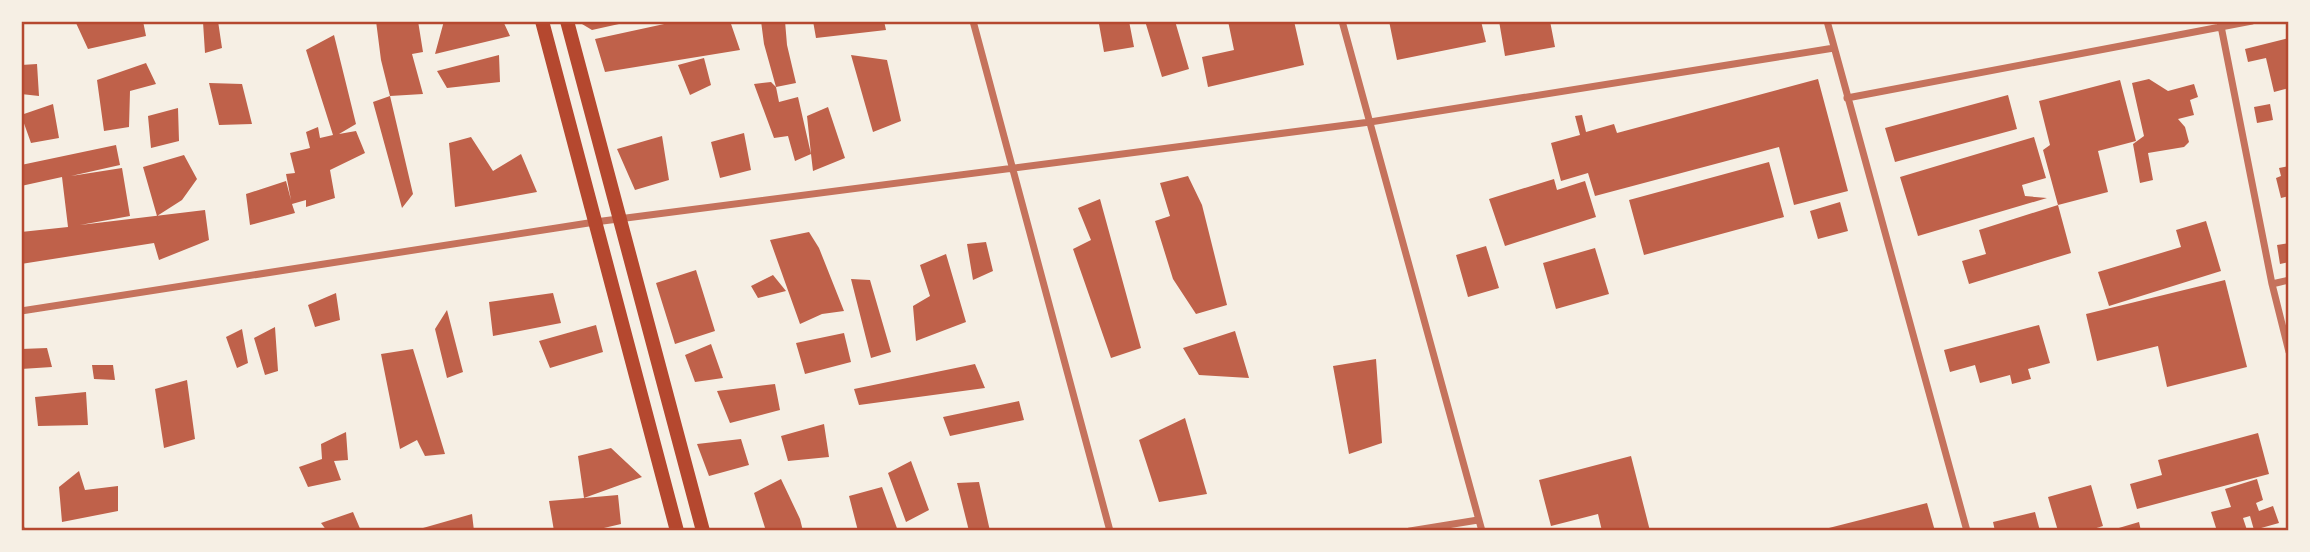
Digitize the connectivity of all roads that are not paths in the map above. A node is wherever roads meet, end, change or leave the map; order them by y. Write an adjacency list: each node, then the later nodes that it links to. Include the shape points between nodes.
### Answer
1 (542, 21): 13 (main road)
2 (567, 21): 12 (main road)
3 (974, 21): 11 (street)
4 (1342, 21): 10 (street)
5 (1827, 21): 8 (street)
6 (2252, 21): 7 (street)
7 (2220, 24): 9 (street); 15 (street)
8 (1834, 48): 9 (street); 10 (street)
9 (1847, 98): 24 (street)
10 (1370, 122): 11 (street); 18 (street)
11 (1014, 168): 12 (street); 21 (street)
12 (620, 219): 13 (street); 20 (main road)
13 (595, 222): 16 (street); 19 (main road)
14 (2289, 280): 15 (street)
15 (2272, 284): 17 (street)
16 (21, 310)
17 (2289, 352)
18 (1478, 520): 22 (street); 23 (street)
19 (677, 531)
20 (703, 531)
21 (1110, 531)
22 (1410, 531)
23 (1482, 531)
24 (1967, 531)

